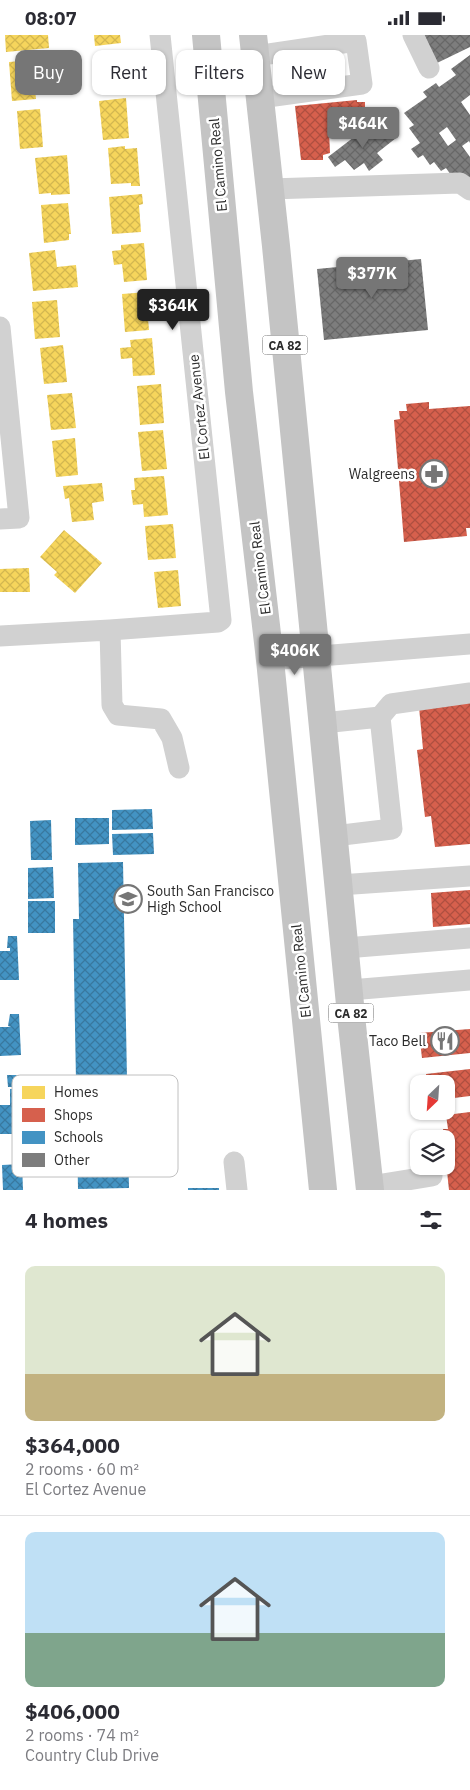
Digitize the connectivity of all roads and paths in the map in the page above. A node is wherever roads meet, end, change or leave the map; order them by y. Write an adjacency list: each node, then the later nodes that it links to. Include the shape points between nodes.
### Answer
1 (160, 35): 11 (street, El Cortez Avenue, via 222,620)
2 (206, 35): 15 (main road, El Camino Real, via 239,392)
3 (413, 35): 5 (street)
4 (254, 45): 6 (main road, CA 82); 6 (street, via 356,41 362,84)
5 (429, 68)
6 (260, 98): 7 (main road, CA 82)
7 (270, 189): 8 (street, via 460,183); 14 (main road, CA 82)
8 (470, 191)
9 (0, 327): 10 (street)
10 (9, 518)
11 (110, 630): 12 (street); 19 (street, via 112,705 118,715 161,719 172,738)
12 (0, 636)
13 (470, 644): 14 (street)
14 (316, 656): 15 (street); 18 (main road, CA 82)
15 (270, 660): 31 (main road, El Camino Real)
16 (470, 693): 17 (street, via 391,704)
17 (380, 717): 18 (street); 20 (street, via 392,829)
18 (323, 723): 20 (main road, CA 82)
19 (179, 768)
20 (334, 836): 22 (main road, CA 82)
21 (470, 876): 22 (street)
22 (339, 885): 24 (main road, CA 82)
23 (470, 937): 24 (street)
24 (346, 948): 26 (main road, CA 82)
25 (470, 980): 26 (street)
26 (350, 990): 29 (main road, CA 82)
27 (234, 1162): 30 (street)
28 (432, 1176): 29 (street)
29 (370, 1188)
30 (237, 1190)
31 (323, 1190)

